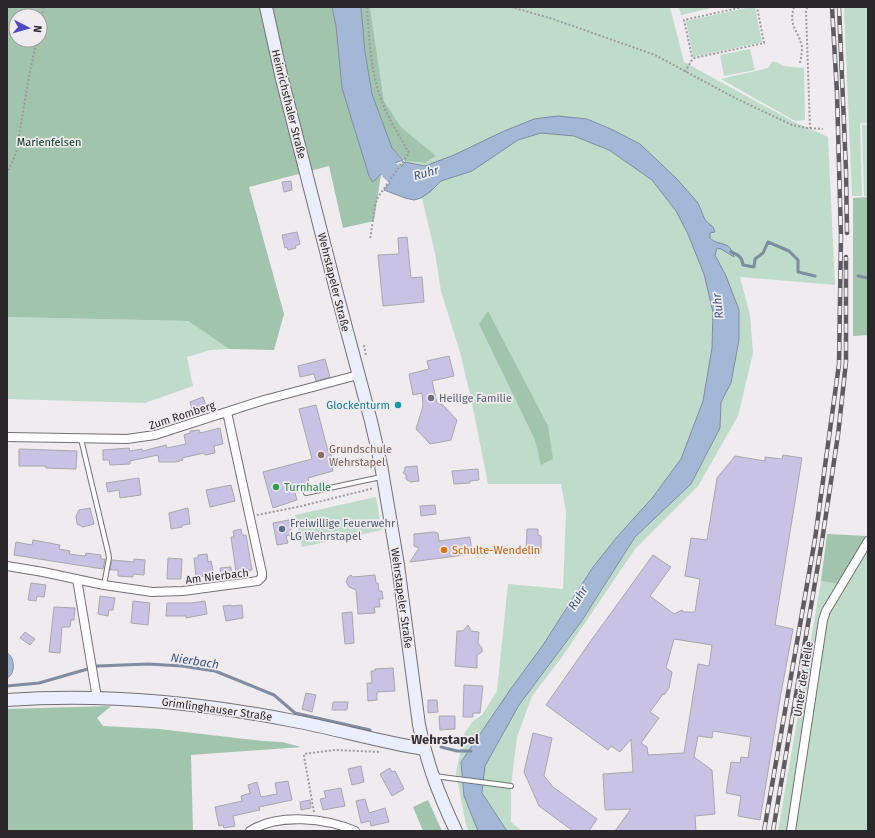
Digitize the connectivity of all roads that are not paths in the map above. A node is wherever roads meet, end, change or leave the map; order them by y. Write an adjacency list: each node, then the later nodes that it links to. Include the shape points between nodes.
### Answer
1 (266, 7): 2 (main road, Heinrichsthaler Straße)
2 (314, 200): 3 (main road, Wehrstapeler Straße)
3 (358, 375): 4 (street, Zum Romberg); 7 (main road, Wehrstapeler Straße, via 371,421)
4 (227, 412): 6 (street, Zum Romberg, via 140,439); 12 (street, Am Nierbach, via 262,577 258,581 183,591 141,591)
5 (7, 436): 6 (street, Zum Romberg)
6 (81, 439): 12 (lane, via 109,558)
7 (379, 478): 8 (lane); 15 (main road, Wehrstapeler Straße, via 397,558)
8 (306, 494)
9 (868, 541): 21 (street, Unter der Helle, via 822,620)
10 (7, 566): 11 (street, Am Nierbach)
11 (77, 579): 12 (street, Am Nierbach); 13 (street)
12 (104, 585)
13 (97, 698): 14 (main road, Grimlinghauser Straße); 15 (main road, Grimlinghauser Straße, via 174,702 211,707 294,721)
14 (7, 700)
15 (424, 750): 16 (main road, Wehrstapeler Straße)
16 (437, 776): 17 (lane); 20 (main road, Wehrstapeler Straße, via 439,797)
17 (511, 786)
18 (250, 831): 19 (street, via 267,823 282,820 316,821)
19 (355, 831)
20 (456, 831)
21 (791, 831)

